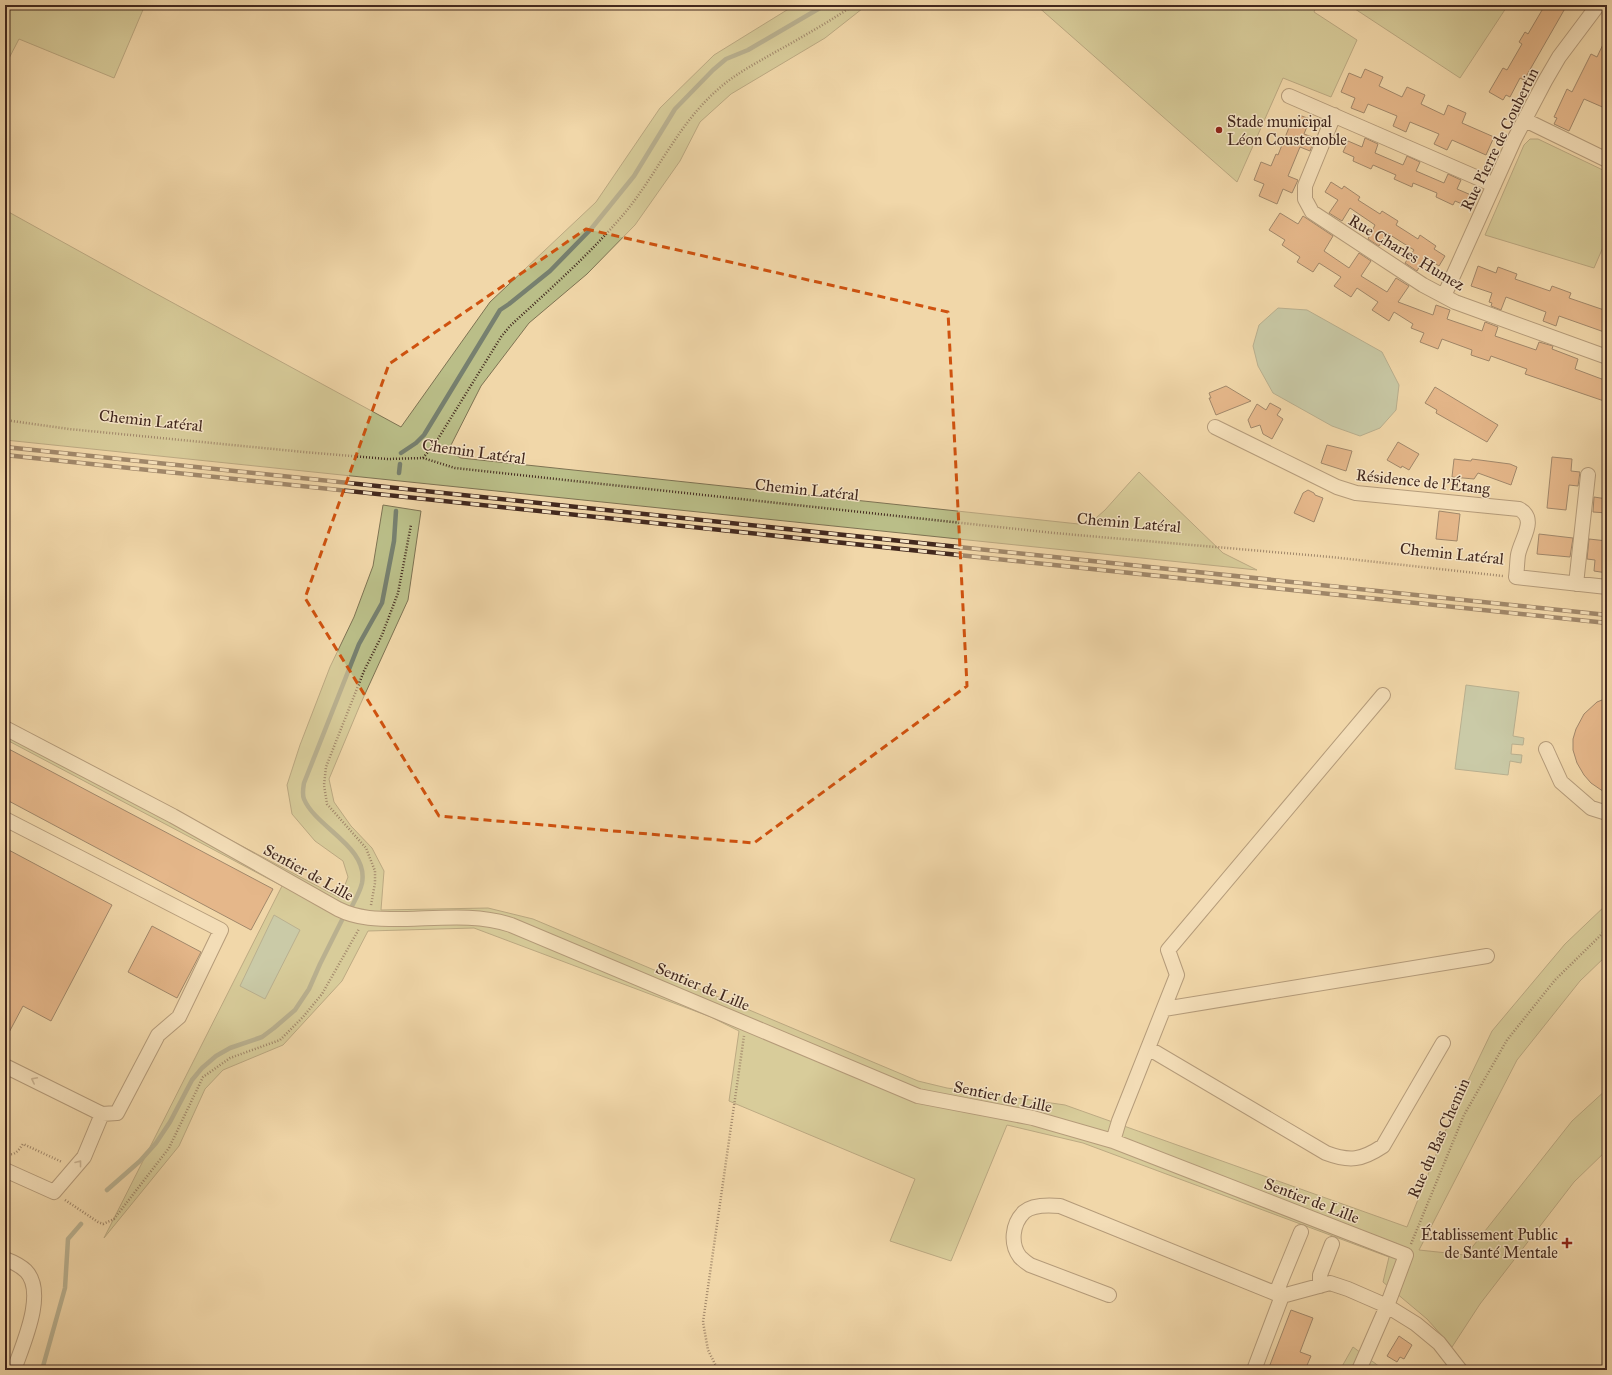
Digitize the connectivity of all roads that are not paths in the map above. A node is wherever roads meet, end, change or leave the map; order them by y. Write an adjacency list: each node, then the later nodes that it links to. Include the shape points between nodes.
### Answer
1 (1598, 5): 4 (street, Rue Pierre de Coubertin, via 1552,68)
2 (1289, 96): 3 (street)
3 (1334, 116): 6 (street); 7 (street, Rue Charles Humez, via 1305,186 1308,206 1318,217)
4 (1524, 120): 5 (street); 6 (street, Rue Pierre de Coubertin)
5 (1607, 160)
6 (1494, 186): 7 (street, Rue Pierre de Coubertin)
7 (1444, 296): 8 (street, Rue Charles Humez, via 1467,307)
8 (1607, 357)
9 (1215, 427): 11 (street, Résidence de l'Étang, via 1337,487 1356,493 1524,511 1528,526 1518,555)
10 (1588, 475): 12 (street)
11 (1516, 577): 12 (street, Chemin Latéral)
12 (1576, 584): 13 (street, Chemin Latéral)
13 (1607, 587)
14 (1384, 695): 20 (street, via 1168,950 1177,975)
15 (5, 728): 25 (street, Sentier de Lille, via 173,816 352,915 384,919 473,918 502,922 529,931 918,1096 1033,1118)
16 (1546, 749): 17 (street, via 1562,782 1590,808)
17 (1607, 813)
18 (5, 819): 24 (street, via 222,930 179,1017 158,1035 117,1112)
19 (1487, 956): 20 (street)
20 (1164, 1009): 22 (street)
21 (1443, 1043): 22 (street, via 1383,1146 1372,1154 1341,1159 1326,1153)
22 (1148, 1048): 25 (street)
23 (5, 1066): 24 (street, one-way to 23)
24 (102, 1114): 26 (street, one-way to 24, via 54,1192 84,1157)
25 (1113, 1141): 33 (street, Sentier de Lille, via 1406,1255)
26 (5, 1170)
27 (1301, 1232): 32 (street)
28 (1332, 1244): 30 (street, via 1320,1275)
29 (5, 1258): 34 (street, via 27,1272 34,1297 32,1314)
30 (1320, 1286): 32 (street); 33 (street, via 1330,1283)
31 (1109, 1295): 32 (street, via 1030,1265 1020,1258 1014,1245 1014,1227 1024,1212 1042,1205 1060,1206)
32 (1279, 1295): 35 (street)
33 (1386, 1306): 36 (street); 37 (street, via 1416,1324 1439,1343)
34 (14, 1370)
35 (1254, 1370)
36 (1359, 1370)
37 (1460, 1370)

